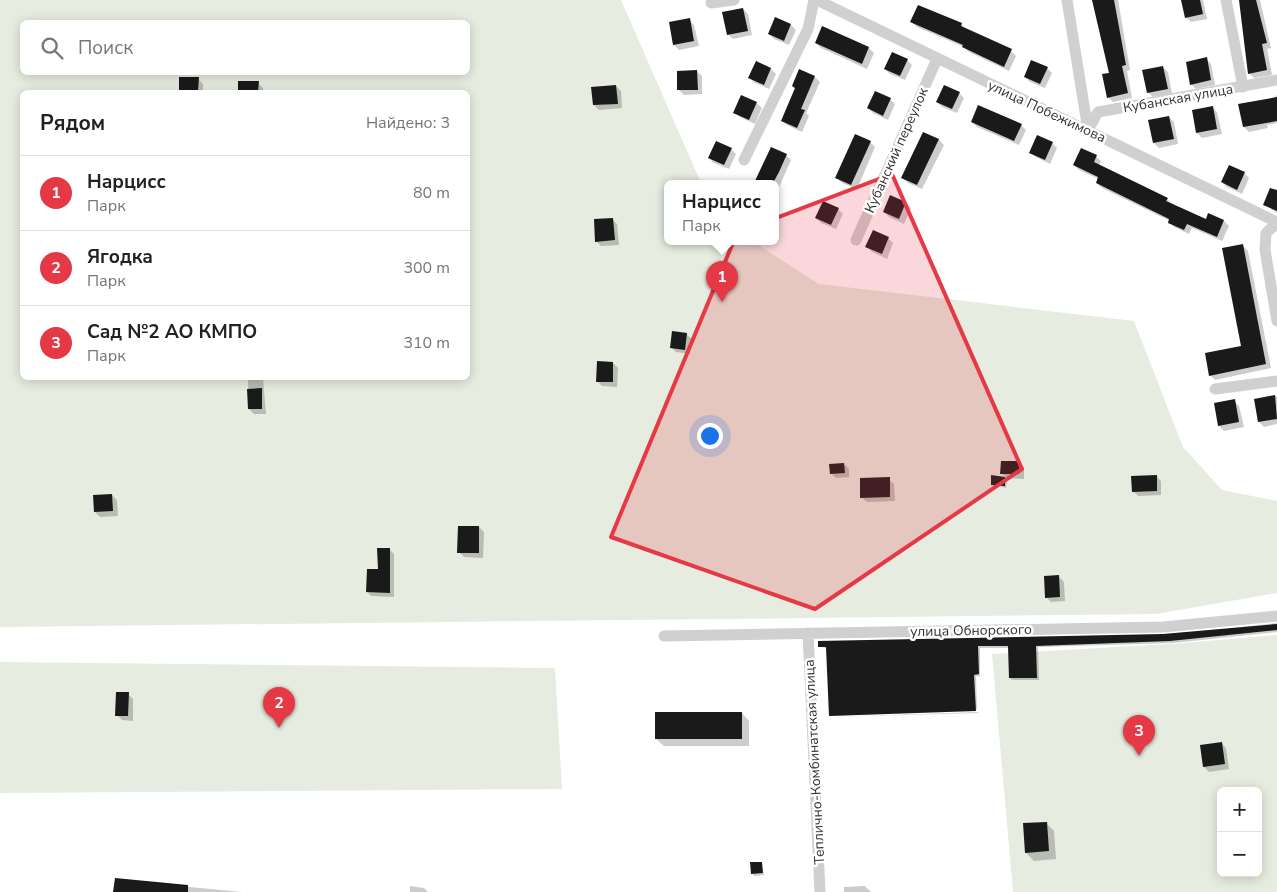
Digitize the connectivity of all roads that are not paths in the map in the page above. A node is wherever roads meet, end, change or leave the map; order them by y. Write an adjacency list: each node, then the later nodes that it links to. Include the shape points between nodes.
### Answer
1 (734, 0): 5 (street)
2 (815, 0): 6 (street, улица Побежимова); 10 (street, via 808,29)
3 (1067, 0): 9 (street)
4 (1226, 0): 8 (street)
5 (711, 3)
6 (936, 59): 9 (street, улица Побежимова); 12 (street, Кубанский переулок)
7 (1277, 80): 8 (street, Кубанская улица)
8 (1243, 87): 9 (street, Кубанская улица, via 1098,112)
9 (1088, 130): 11 (street, улица Побежимова)
10 (744, 160)
11 (1277, 222): 13 (street, via 1266,233 1265,250)
12 (856, 240)
13 (1277, 321)
14 (1277, 381): 15 (street)
15 (1215, 388)
16 (1277, 616): 17 (street, улица Обнорского, via 1163,627)
17 (808, 633): 18 (street, улица Обнорского); 19 (street, Теплично-Комбинатская улица)
18 (664, 636)
19 (820, 892)

